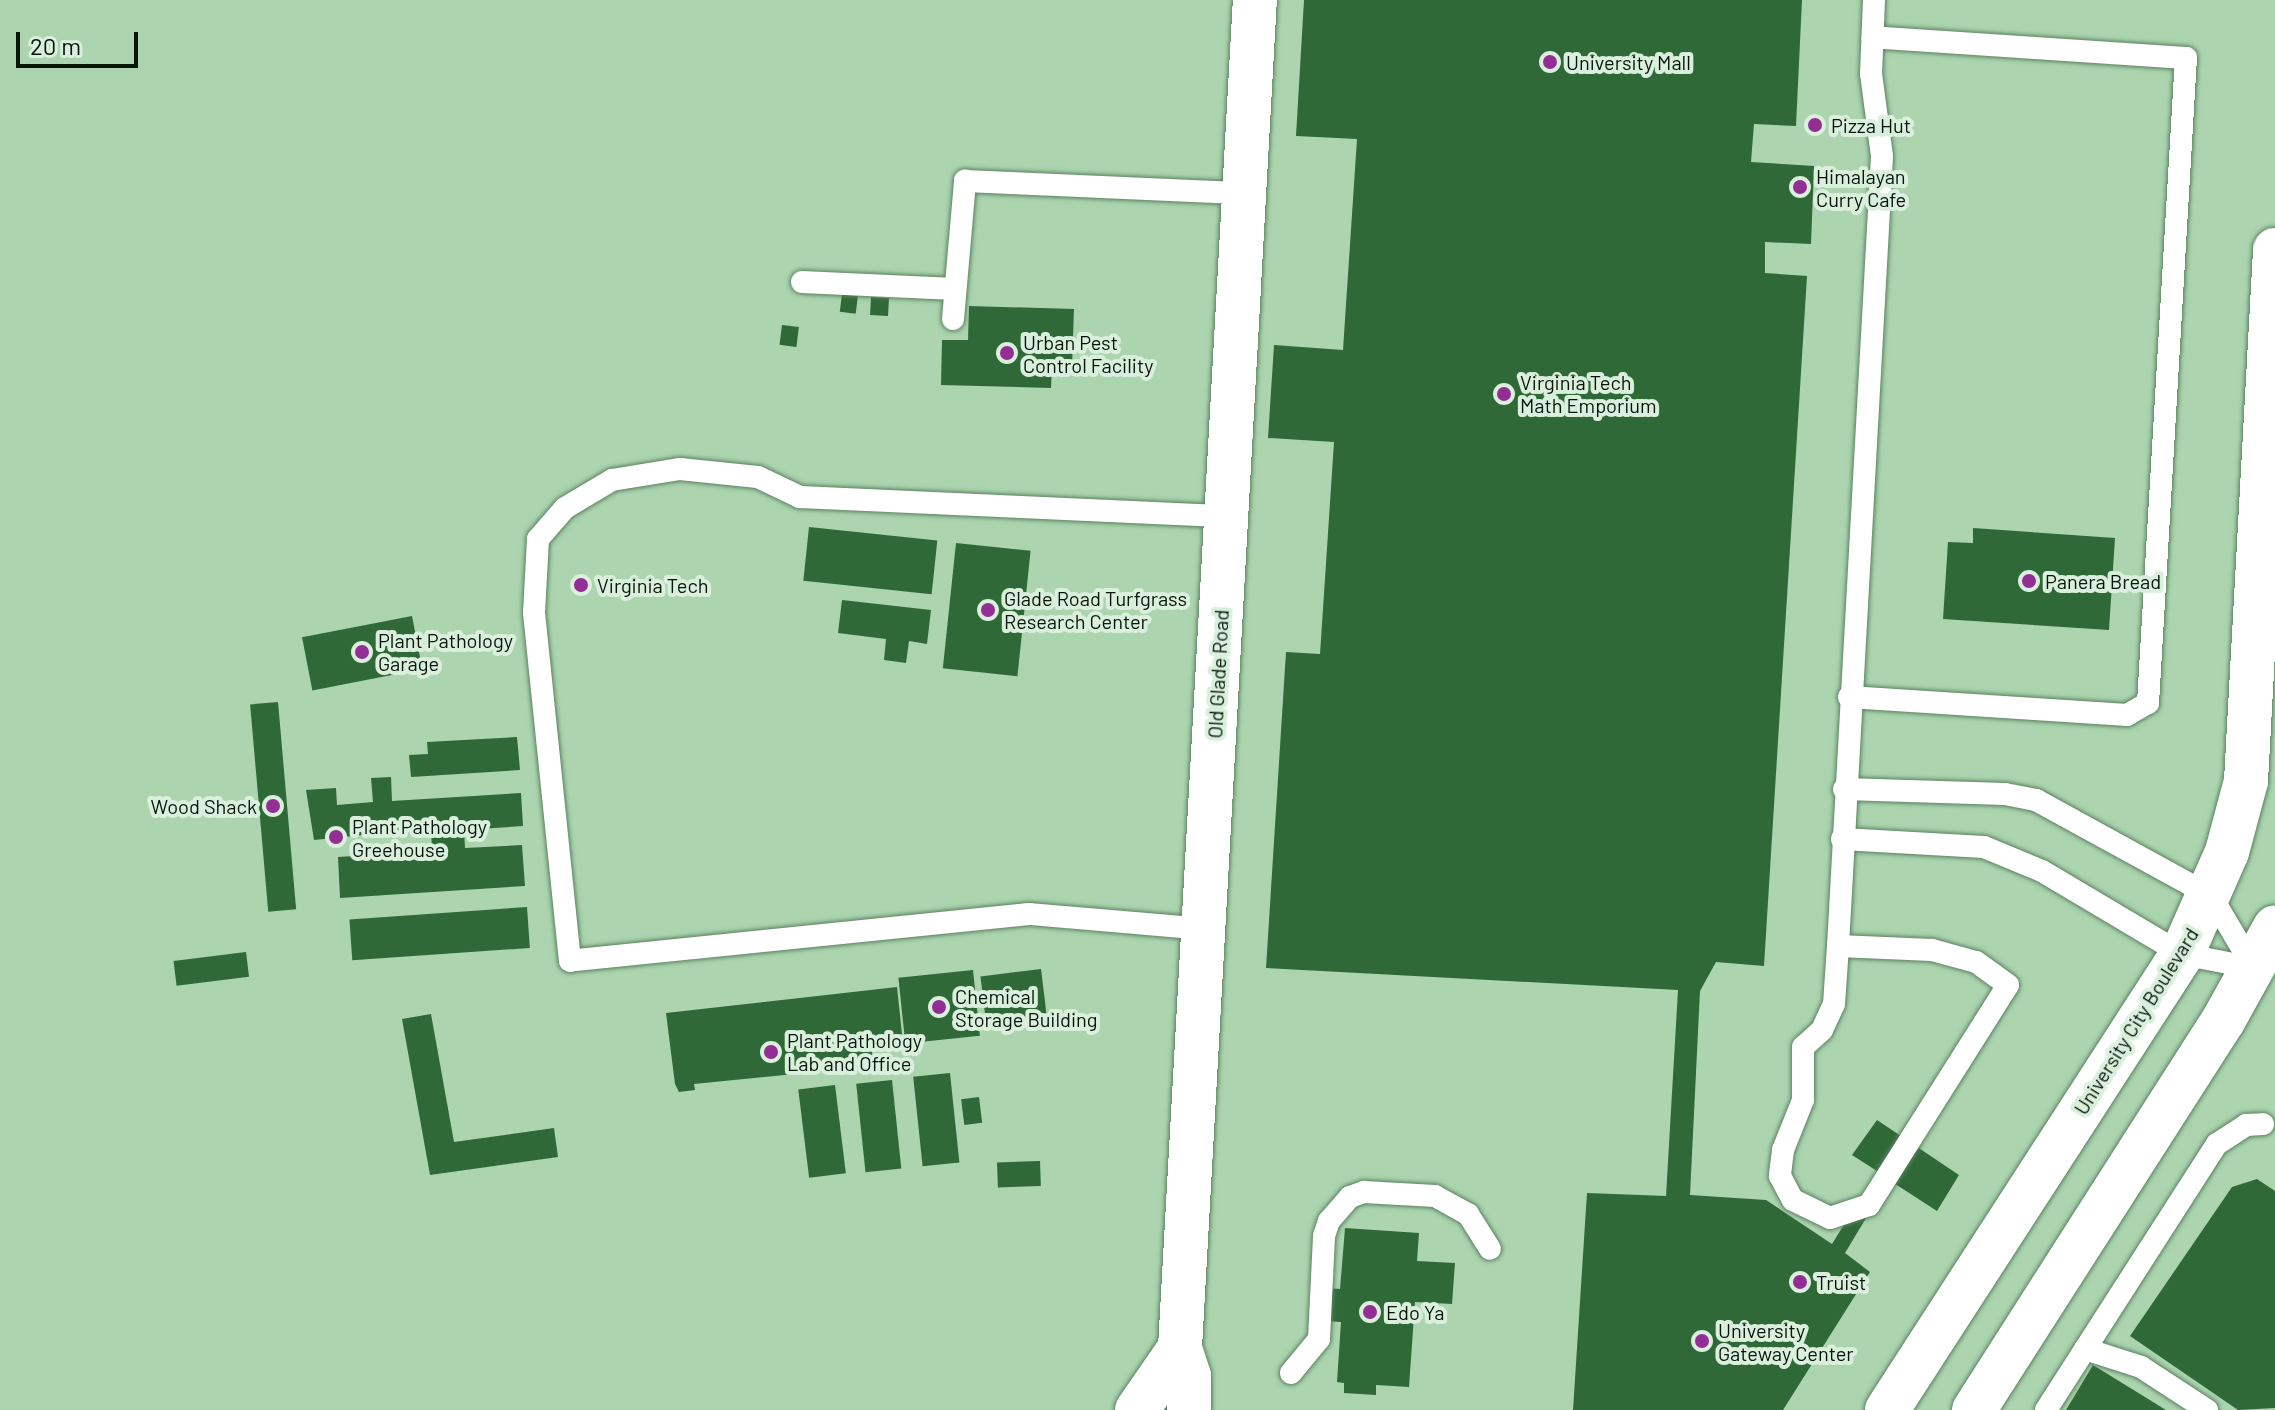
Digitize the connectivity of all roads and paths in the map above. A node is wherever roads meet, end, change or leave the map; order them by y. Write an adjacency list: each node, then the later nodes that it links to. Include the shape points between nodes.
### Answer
1 (1255, 0): 4 (main road, Old Glade Road)
2 (1874, 0): 3 (lane)
3 (1873, 37): 10 (lane, via 1871,74 1882,156); 10 (lane, via 2186,58 2148,703 2127,715)
4 (1244, 193): 7 (lane, via 965,181); 9 (main road, Old Glade Road)
5 (2275, 250): 13 (main road, University City Boulevard, via 2246,781)
6 (802, 282): 7 (lane)
7 (955, 289): 8 (lane)
8 (953, 319)
9 (1226, 516): 15 (main road, Old Glade Road); 15 (lane, via 800,497 758,477 680,469 612,480 565,508 538,539 534,613 570,961 1029,914)
10 (1849, 697): 11 (lane)
11 (1844, 789): 12 (lane); 13 (lane, via 2036,800)
12 (1842, 839): 16 (lane); 17 (lane, via 1952,843 2010,855)
13 (2211, 896): 17 (main road, University City Boulevard); 18 (lane)
14 (2275, 927): 18 (main road)
15 (1205, 929): 21 (main road, Old Glade Road)
16 (1838, 946): 16 (lane, via 1834,1004 1822,1030 1803,1047 1803,1100 1783,1150 1780,1176 1793,1200 1830,1218 1869,1205 2008,985 1976,962 1932,950)
17 (2182, 954): 18 (lane); 26 (main road, University City Boulevard)
18 (2254, 968): 27 (main road)
19 (2263, 1124): 22 (lane, via 2246,1125 2217,1144)
20 (1490, 1249): 23 (lane, via 1468,1214 1435,1196 1364,1192 1350,1197 1329,1221 1324,1236 1319,1339)
21 (1180, 1348): 24 (main road); 25 (main road, Old Glade Road, via 1189,1376)
22 (2085, 1349): 28 (lane); 29 (lane, via 2141,1367)
23 (1291, 1373)
24 (1137, 1410)
25 (1189, 1410)
26 (1887, 1410)
27 (1974, 1410)
28 (2046, 1410)
29 (2207, 1410)

